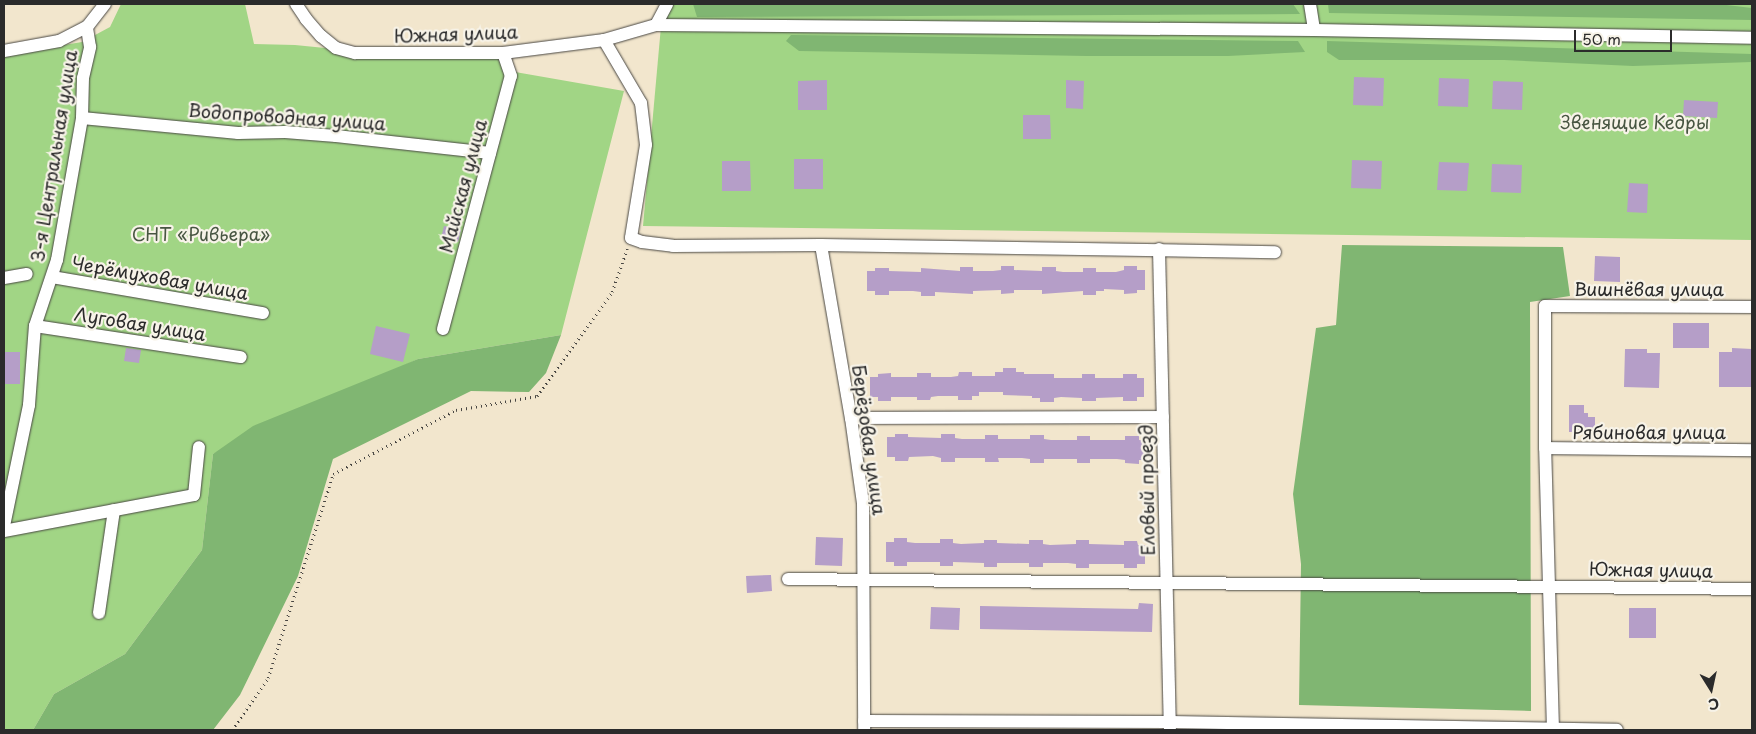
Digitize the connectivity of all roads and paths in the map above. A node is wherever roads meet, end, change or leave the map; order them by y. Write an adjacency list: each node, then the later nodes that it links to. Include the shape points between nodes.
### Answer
1 (105, 4): 6 (street)
2 (296, 4): 11 (street, Южная улица, via 321,36 336,48 355,53)
3 (667, 4): 5 (street)
4 (1310, 4): 7 (street)
5 (656, 25): 7 (street, Южная улица); 9 (street, Южная улица)
6 (87, 27): 10 (street, via 59,41); 12 (street, 3-я Центральная улица, via 90,47 83,78)
7 (1314, 30): 8 (street, Южная улица)
8 (1752, 38)
9 (604, 40): 11 (street, Южная улица); 14 (street, via 641,103 646,145)
10 (4, 51)
11 (503, 53): 13 (street, Майская улица, via 511,76)
12 (82, 118): 13 (street, Водопроводная улица, via 238,133 328,135); 19 (street, 3-я Центральная улица)
13 (490, 153): 24 (street, Майская улица)
14 (631, 238): 15 (street, via 673,246); 42 (path, via 612,292 537,396 456,410 333,474 268,678)
15 (821, 246): 16 (street); 27 (street, Берёзовая улица)
16 (1159, 249): 17 (street); 26 (street, Еловый проезд)
17 (1275, 252)
18 (27, 274): 20 (street)
19 (52, 276): 22 (street, Черёмуховая улица); 23 (street, 3-я Центральная улица)
20 (4, 278)
21 (1752, 307): 29 (street, Вишнёвая улица, via 1545,306)
22 (263, 313)
23 (35, 326): 25 (street, Луговая улица); 32 (street, 3-я Центральная улица, via 29,405)
24 (443, 328)
25 (241, 357)
26 (1163, 417): 27 (street); 36 (street, Еловый проезд)
27 (851, 418): 35 (street, Берёзовая улица, via 863,503)
28 (199, 447): 31 (street, via 194,495)
29 (1545, 448): 30 (street, Рябиновая улица); 37 (street)
30 (1752, 450)
31 (114, 510): 33 (street); 39 (street)
32 (4, 526)
33 (4, 531)
34 (788, 579): 35 (street, Южная улица)
35 (864, 580): 36 (street, Южная улица); 40 (street, Берёзовая улица)
36 (1167, 584): 37 (street, Южная улица); 41 (street, Еловый проезд)
37 (1548, 586): 38 (street, Южная улица); 43 (street)
38 (1752, 589)
39 (99, 613)
40 (864, 725): 41 (street)
41 (1170, 726): 43 (street)
42 (232, 730)
43 (1553, 730): 44 (street)
44 (1617, 730)

